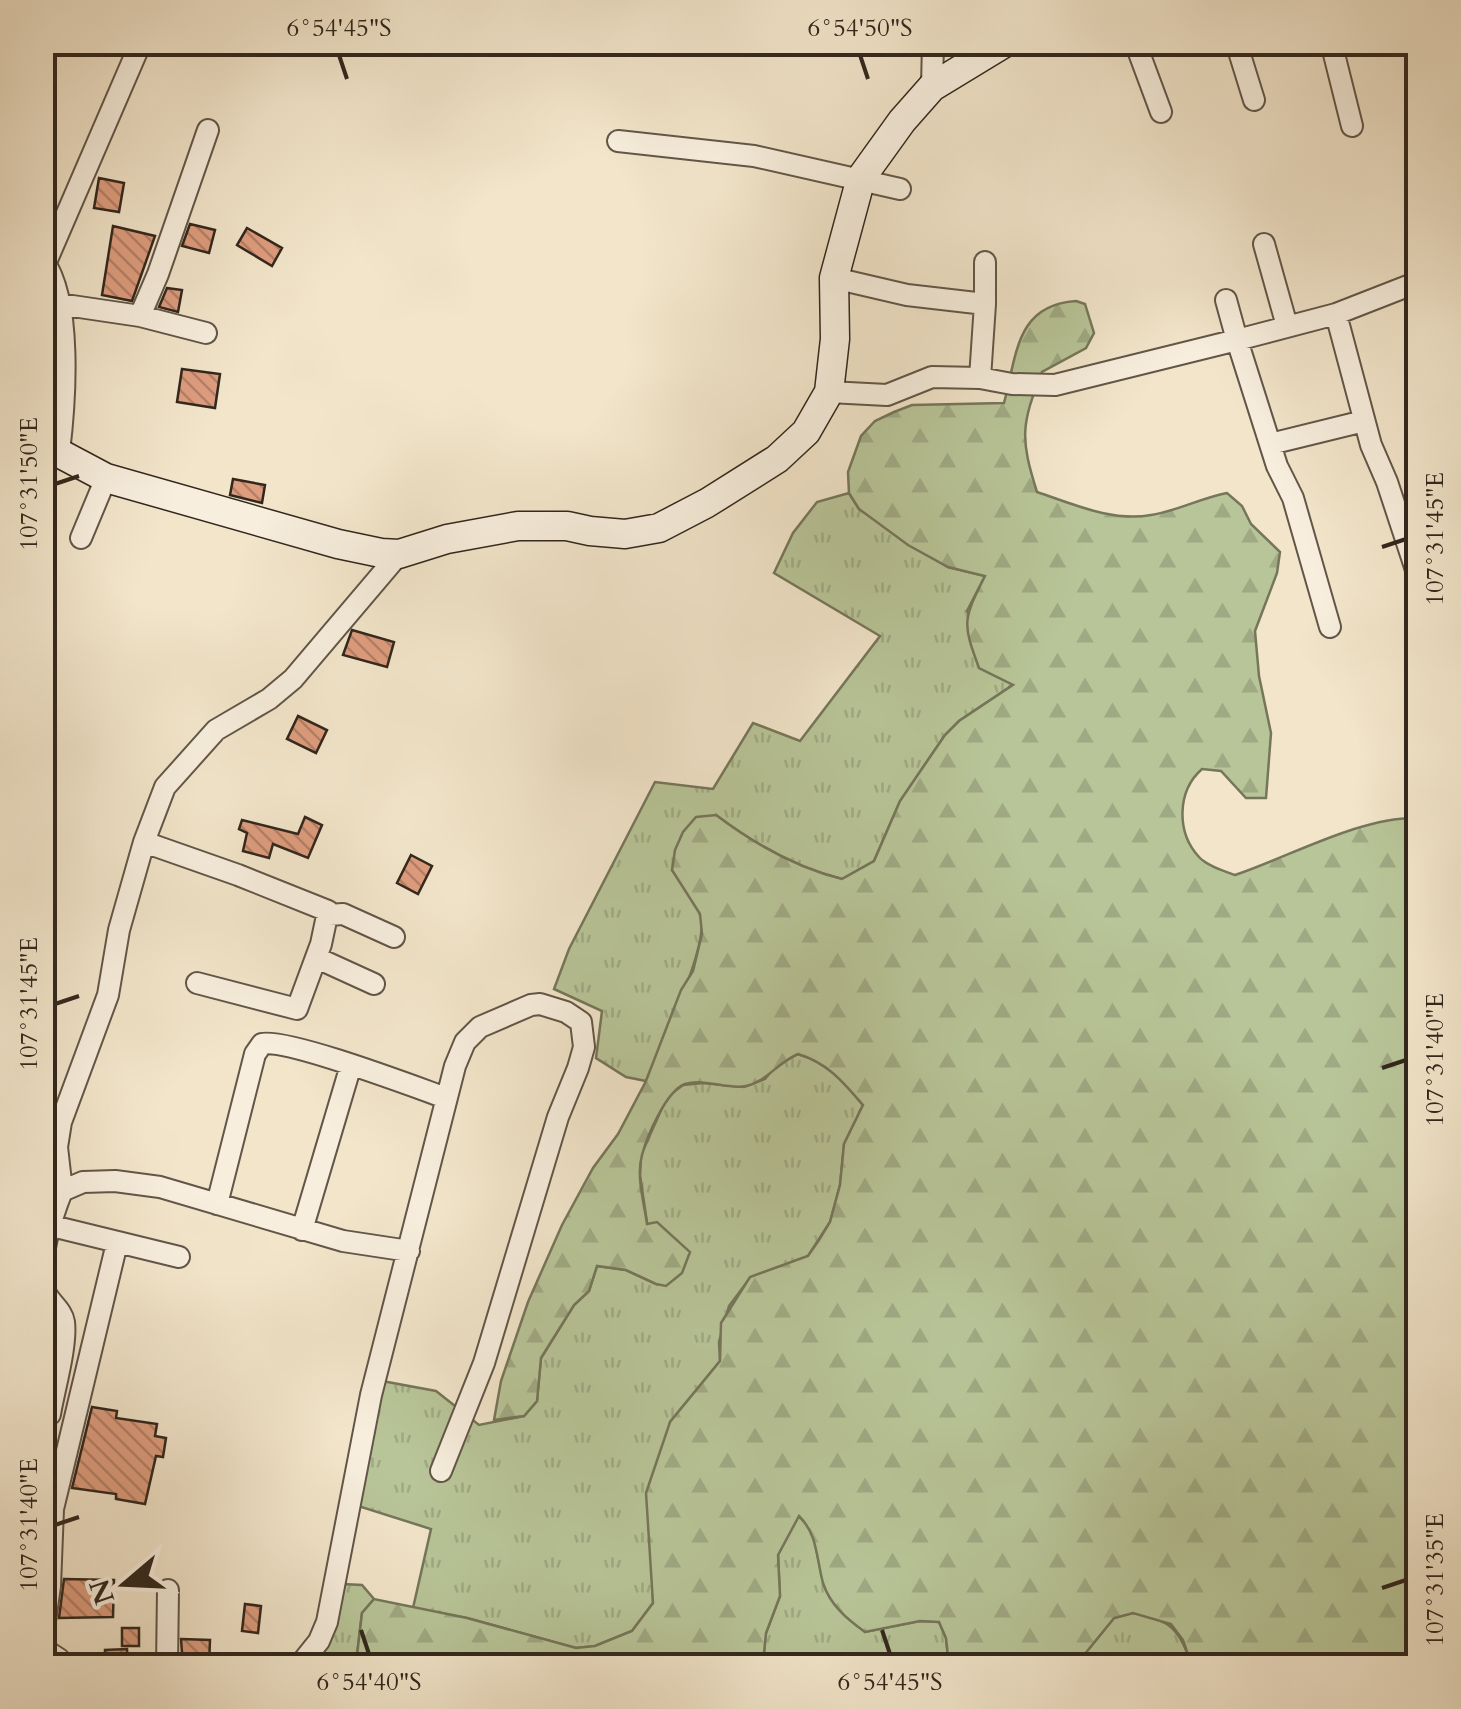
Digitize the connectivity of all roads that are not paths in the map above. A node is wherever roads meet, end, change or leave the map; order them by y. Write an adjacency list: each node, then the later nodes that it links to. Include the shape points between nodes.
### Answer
1 (141, 42): 16 (street)
2 (933, 42): 7 (street)
3 (1006, 42): 7 (street)
4 (1135, 42): 9 (street)
5 (1236, 42): 8 (street)
6 (1330, 42): 10 (street)
7 (932, 87): 13 (street)
8 (1254, 100)
9 (1160, 112)
10 (1352, 126)
11 (208, 130): 24 (street)
12 (618, 142): 13 (street, via 716,150)
13 (861, 178): 14 (street); 18 (street)
14 (900, 188)
15 (1264, 244): 25 (street)
16 (44, 261): 21 (street)
17 (984, 262): 22 (street)
18 (834, 278): 22 (street); 29 (street)
19 (1418, 282): 23 (street)
20 (1226, 300): 27 (street)
21 (59, 304): 24 (street); 32 (street, via 65,379)
22 (986, 304): 28 (street)
23 (1336, 314): 25 (street); 30 (street)
24 (140, 316): 26 (street)
25 (1288, 326): 27 (street)
26 (206, 333)
27 (1237, 340): 28 (street, via 1054,384); 31 (street)
28 (980, 378): 29 (street, via 932,377 887,395)
29 (829, 392): 35 (street, via 795,445 659,528 625,534 518,526)
30 (1364, 420): 31 (street); 36 (street)
31 (1270, 444): 37 (street, via 1293,498)
32 (51, 448): 33 (street)
33 (106, 478): 34 (street); 35 (street, via 338,544)
34 (81, 538)
35 (400, 554): 38 (street, via 292,679 216,730 179,768)
36 (1418, 576)
37 (1330, 627)
38 (144, 842): 39 (street, via 324,907); 46 (street, via 108,995 58,1131)
39 (329, 915): 40 (street, via 343,914); 41 (street)
40 (394, 937)
41 (316, 958): 42 (street, via 294,1010); 43 (street)
42 (198, 983)
43 (374, 984)
44 (351, 1065): 45 (street); 47 (street, via 262,1044); 49 (street)
45 (446, 1098): 51 (street); 54 (street, via 465,1042 480,1027 540,1004 581,1022 578,1068 484,1363)
46 (62, 1191): 47 (street, via 115,1181); 48 (street)
47 (217, 1204): 49 (street)
48 (48, 1225): 50 (street); 53 (street, via 44,1289 64,1330 50,1414)
49 (302, 1230): 51 (street)
50 (117, 1243): 52 (street); 56 (street, via 53,1509)
51 (409, 1252): 59 (street, via 371,1395 328,1622)
52 (179, 1257)
53 (42, 1418)
54 (442, 1471)
55 (168, 1590): 58 (street)
56 (42, 1645): 57 (street)
57 (60, 1666)
58 (167, 1666)
59 (300, 1666)

